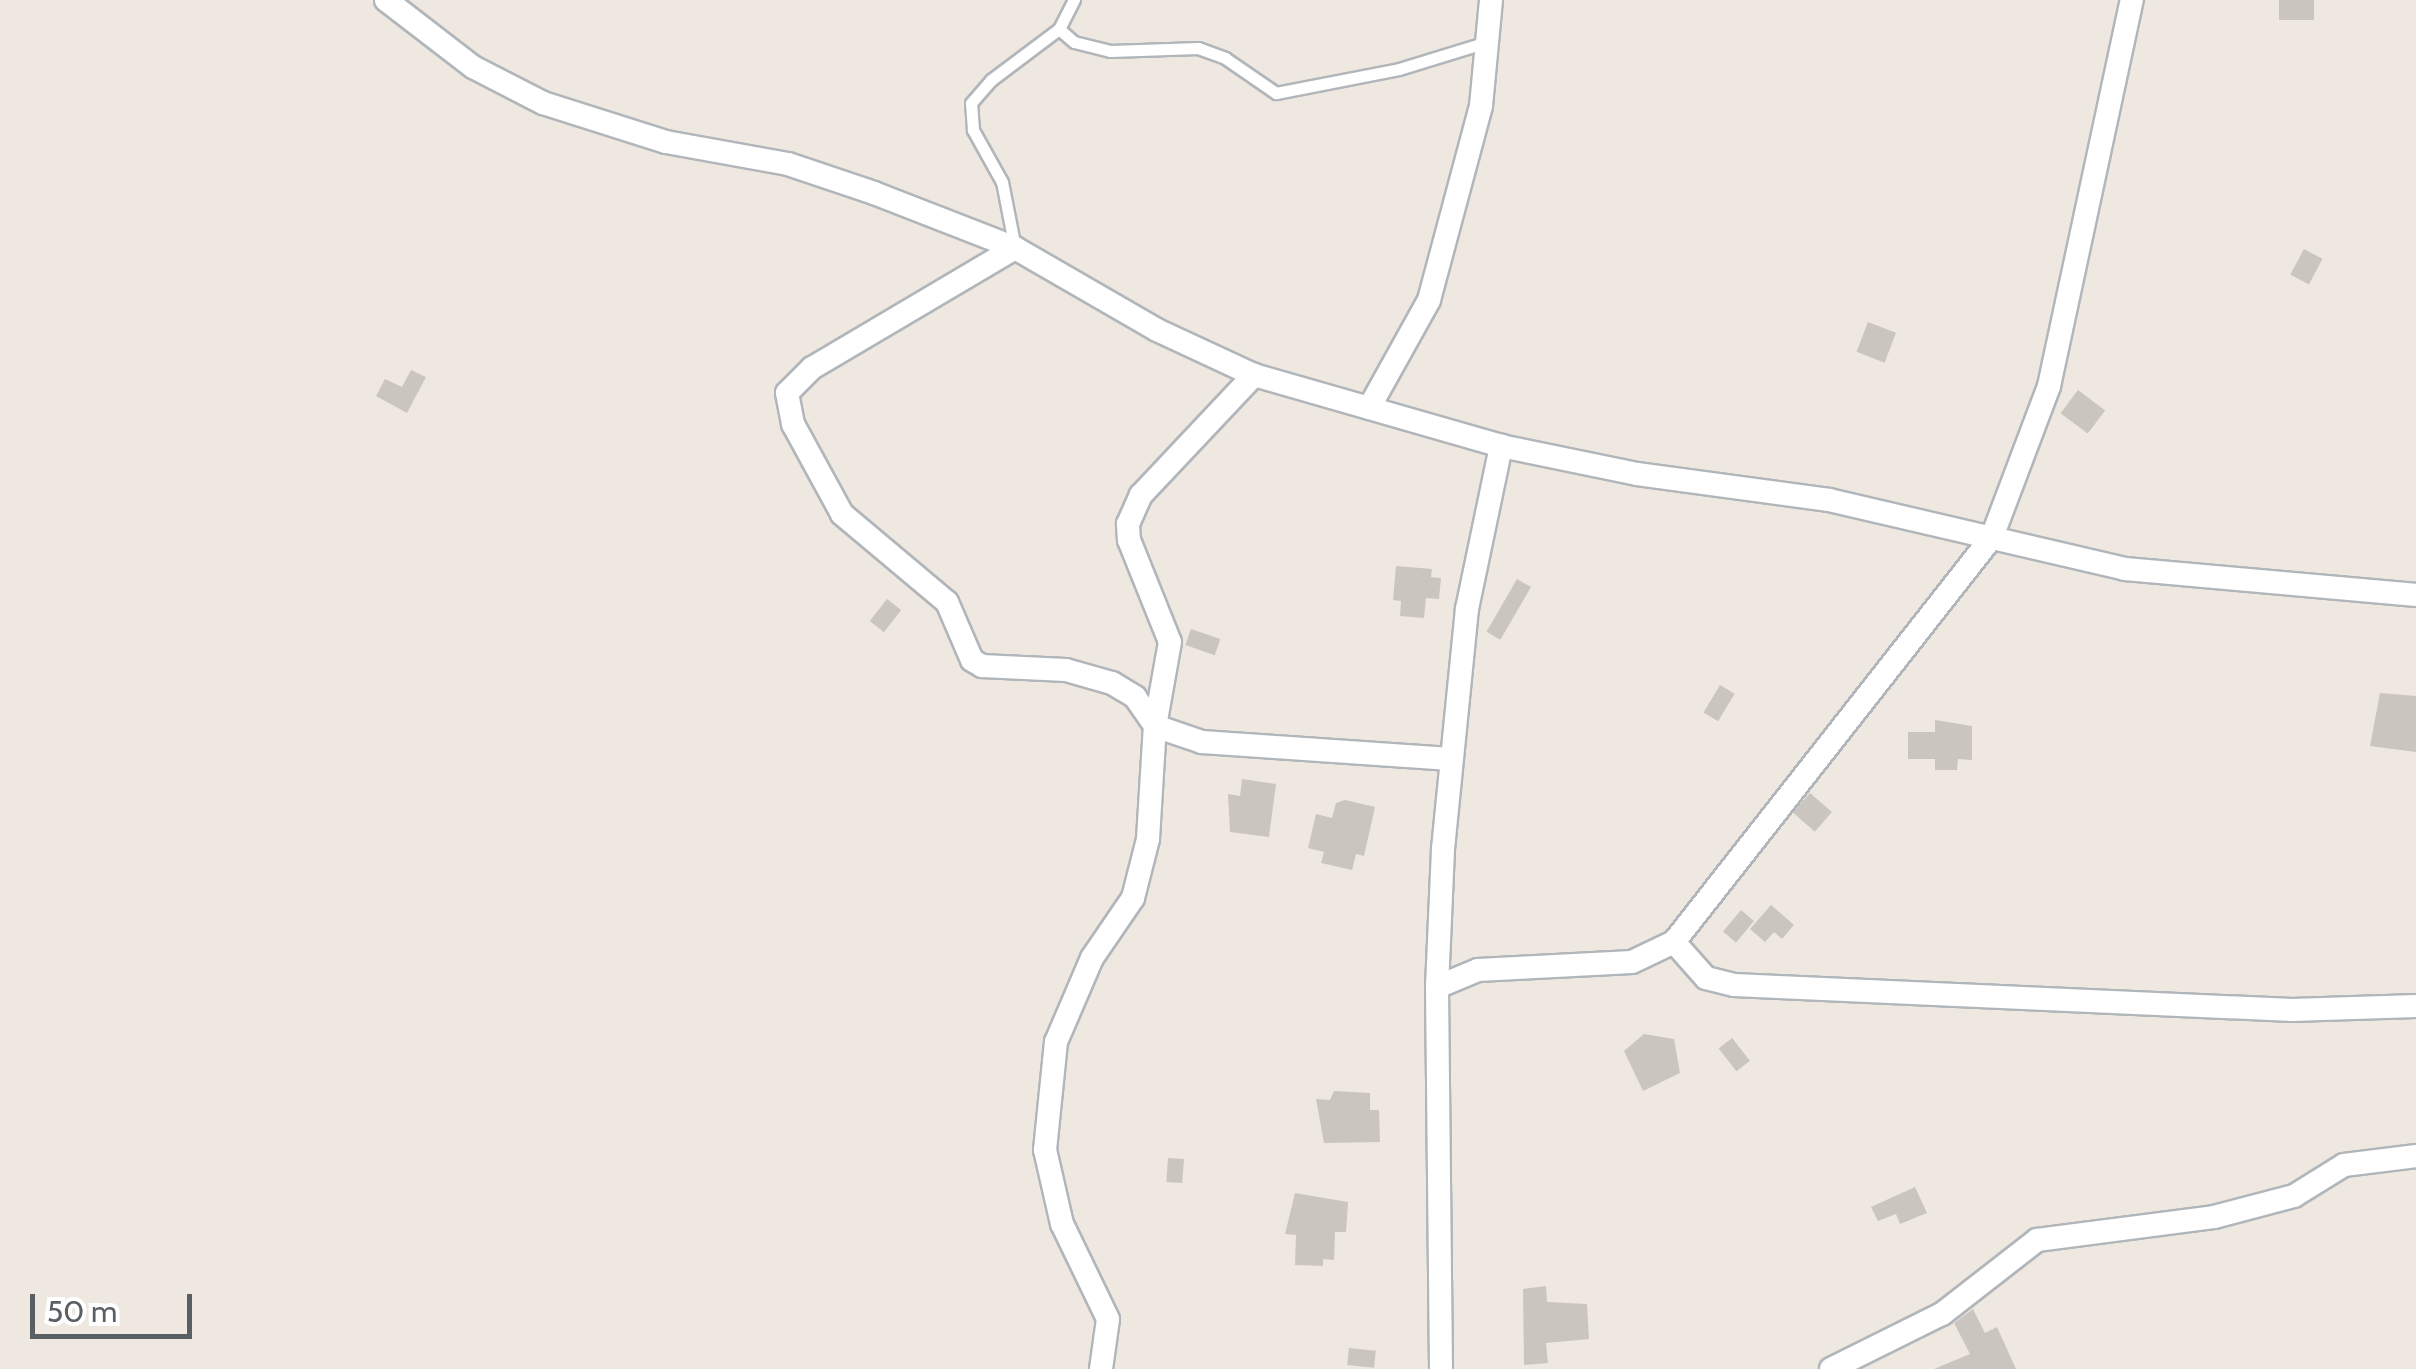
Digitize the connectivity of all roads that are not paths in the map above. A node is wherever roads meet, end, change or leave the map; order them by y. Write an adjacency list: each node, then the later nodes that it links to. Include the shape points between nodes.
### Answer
1 (386, 0): 7 (street, via 473,67 543,104 666,142 788,164)
2 (1074, 0): 5 (lane)
3 (1490, 0): 6 (street)
4 (2132, 0): 11 (street, via 2049,386)
5 (1059, 28): 6 (lane, via 1074,42 1110,51 1198,48 1225,58 1276,94); 7 (lane, via 971,104 973,130 1002,182)
6 (1488, 42): 9 (street, via 1469,160 1429,300)
7 (1016, 248): 8 (street, via 1157,330); 13 (street, via 797,380 787,393 792,424 855,529 947,602 972,660 1066,670 1112,683 1134,697)
8 (1254, 375): 9 (street); 13 (street, via 1141,495 1128,524 1170,642)
9 (1369, 408): 10 (street)
10 (1501, 446): 11 (street, via 1638,474 1786,492); 14 (street, via 1467,609)
11 (1992, 537): 12 (street, via 2126,568); 15 (street)
12 (2416, 595)
13 (1155, 726): 14 (street, via 1228,747); 20 (street, via 1143,871 1117,927 1078,984 1049,1073 1049,1188 1108,1319)
14 (1450, 759): 16 (street)
15 (1674, 942): 16 (street, via 1632,962 1478,970); 17 (street, via 1706,978 1734,985 2292,1010)
16 (1436, 988): 21 (street)
17 (2416, 1006)
18 (2416, 1156): 19 (street, via 2344,1166 2294,1196 2214,1217 2037,1240 1942,1314)
19 (1834, 1368)
20 (1101, 1369)
21 (1440, 1369)

